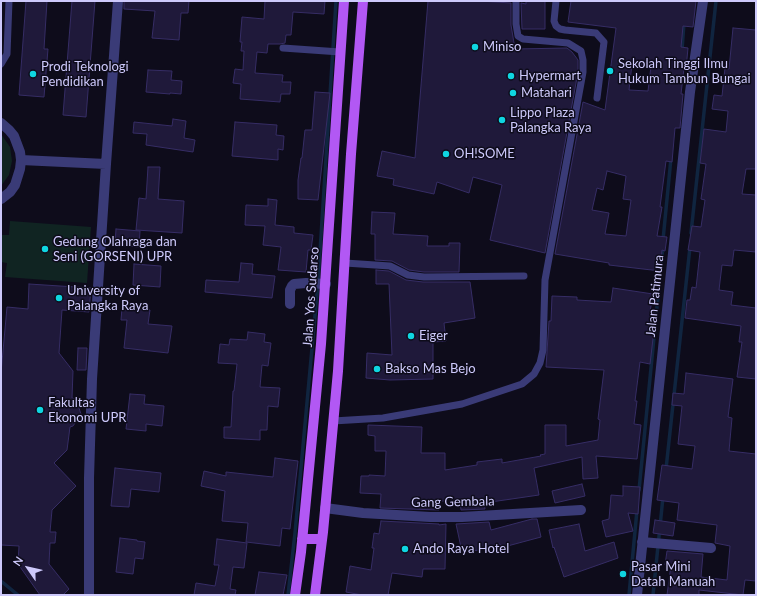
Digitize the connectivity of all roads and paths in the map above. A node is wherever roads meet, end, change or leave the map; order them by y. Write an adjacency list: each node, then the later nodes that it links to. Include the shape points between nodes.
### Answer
1 (9, 1): 10 (lane, via 7,54)
2 (118, 1): 14 (street)
3 (344, 1): 9 (main road, Jalan Yos Sudarso)
4 (363, 1): 16 (main road)
5 (516, 1): 22 (lane, via 518,36 523,39 568,43 581,50 583,60 583,72 545,280 543,350 540,363 534,374 522,384 462,404 383,418)
6 (556, 1): 11 (lane, via 556,26 565,30 596,33 604,42)
7 (703, 1): 27 (street, Jalan Patimura, via 690,92)
8 (283, 48): 9 (lane)
9 (340, 52): 18 (main road, Jalan Yos Sudarso)
10 (1, 64)
11 (597, 98)
12 (1, 123): 13 (street, via 14,136)
13 (21, 160): 14 (street); 15 (street, via 15,185)
14 (106, 164): 29 (street, via 92,379)
15 (1, 199)
16 (345, 263): 17 (lane, via 390,266 408,275 424,277); 20 (main road)
17 (524, 276)
18 (326, 284): 19 (street, via 294,284 290,290); 21 (main road, Jalan Yos Sudarso)
19 (290, 304)
20 (340, 343): 21 (main road); 22 (main road)
21 (321, 344): 25 (main road, Jalan Yos Sudarso)
22 (333, 421): 23 (main road)
23 (325, 508): 24 (street, Gang Gembala, via 430,517); 26 (main road)
24 (581, 510)
25 (302, 539): 26 (main road); 30 (main road, Jalan Yos Sudarso)
26 (322, 539): 31 (main road)
27 (642, 542): 28 (street); 32 (street, Jalan Patimura)
28 (710, 548)
29 (89, 595)
30 (295, 595)
31 (315, 595)
32 (637, 595)

